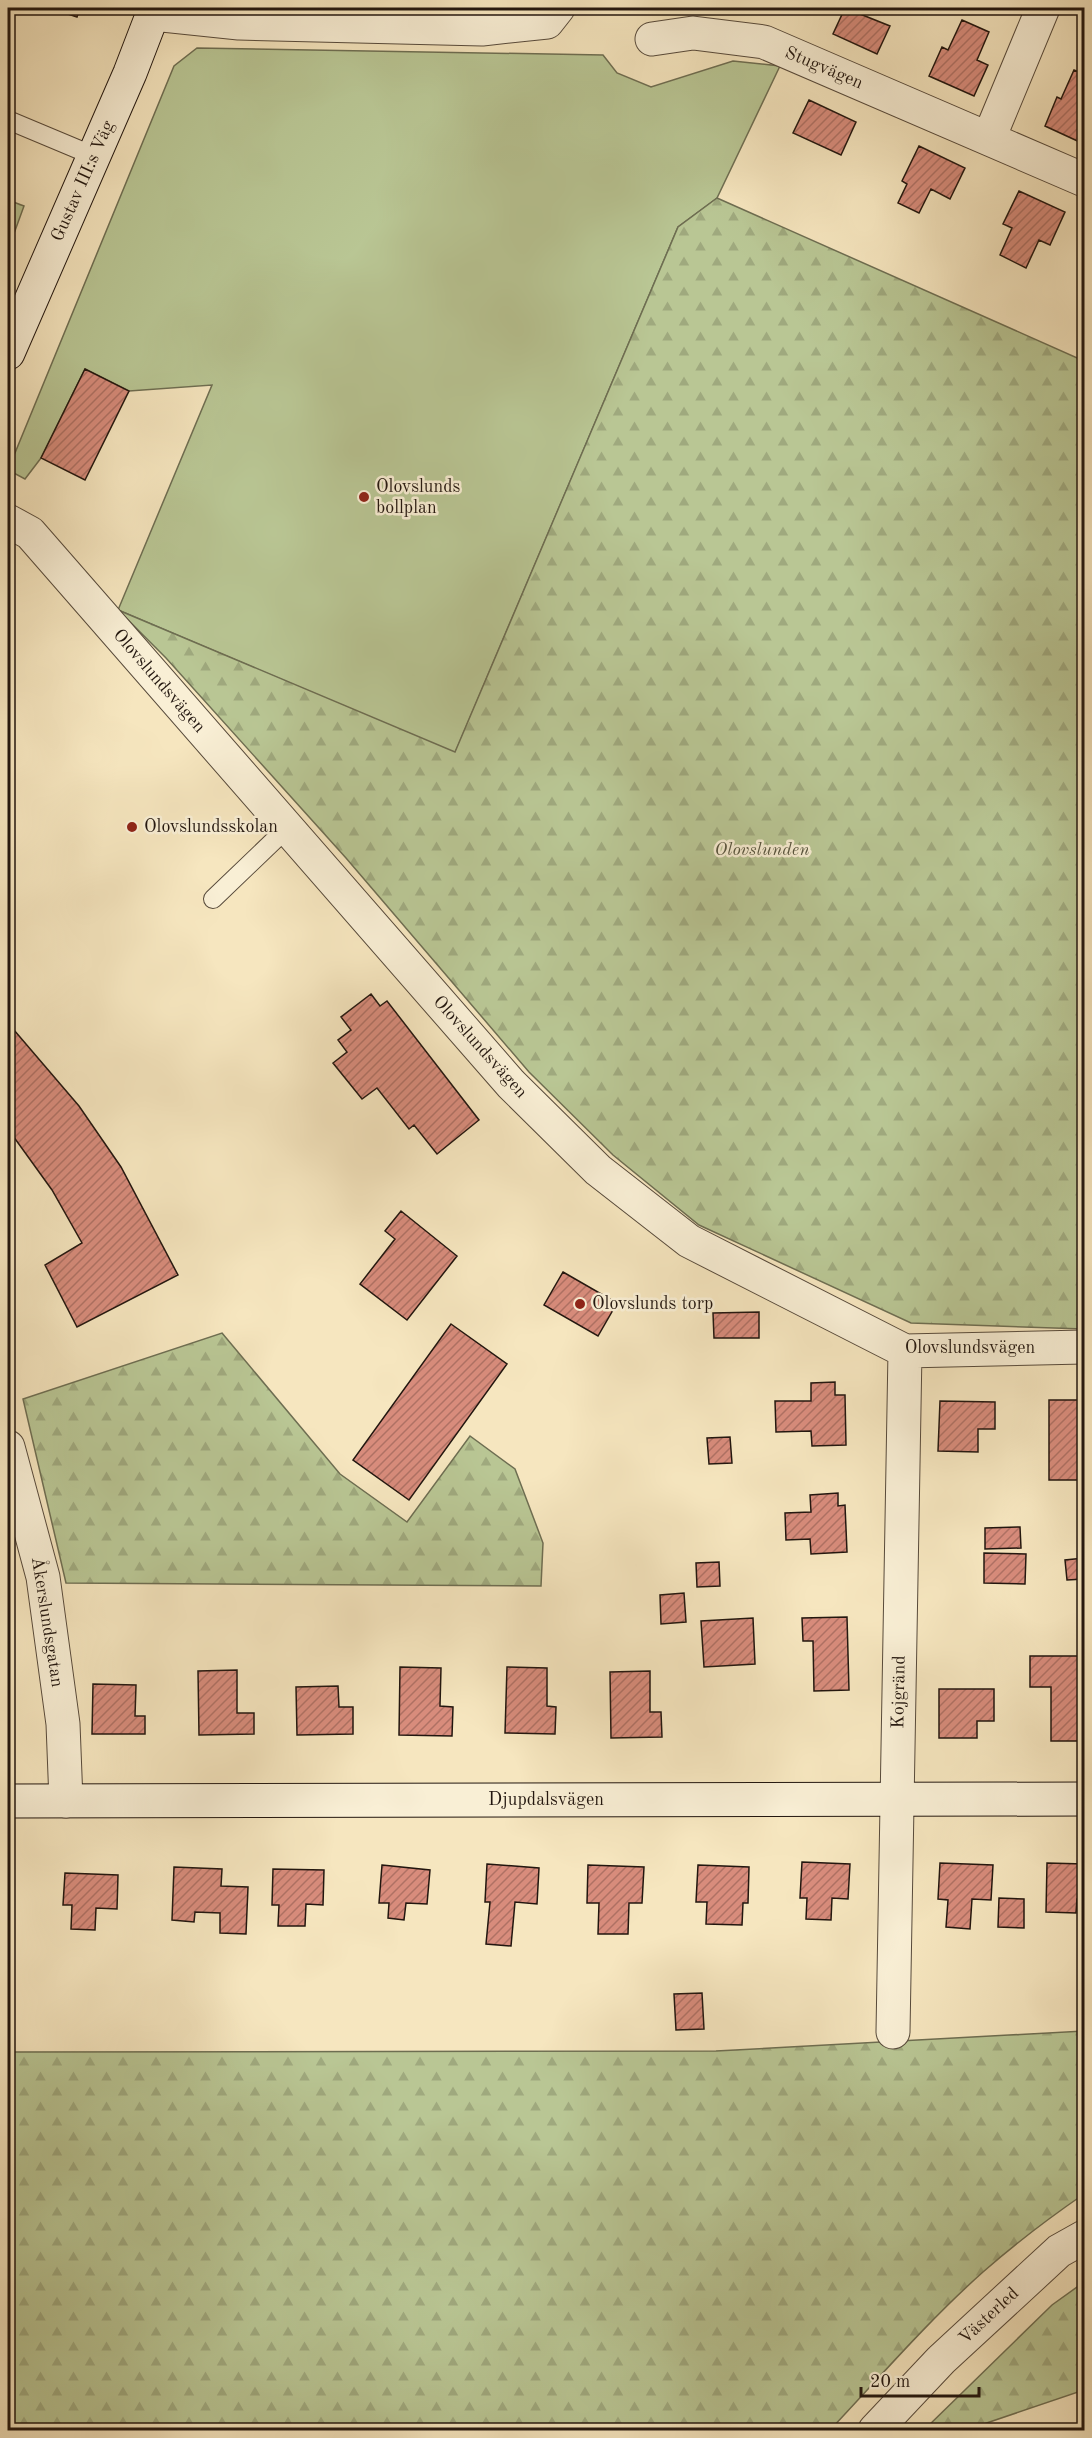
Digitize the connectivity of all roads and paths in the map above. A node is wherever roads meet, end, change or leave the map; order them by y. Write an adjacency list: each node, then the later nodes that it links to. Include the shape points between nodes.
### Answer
1 (558, 8): 3 (street, via 547,22 482,29 239,23)
2 (1043, 8): 6 (street)
3 (154, 11): 7 (street, Gustav III:s Väg)
4 (652, 39): 6 (street, Stugvägen, via 693,33 764,42)
5 (8, 120): 7 (lane)
6 (989, 138): 8 (street, Stugvägen)
7 (94, 156): 9 (street, Gustav III:s Väg)
8 (1084, 180)
9 (8, 353)
10 (8, 520): 11 (street, Olovslundsvägen, via 30,533)
11 (287, 828): 12 (lane); 14 (street, Olovslundsvägen, via 511,1084 598,1170 689,1242)
12 (213, 900)
13 (1084, 1347): 14 (street, Olovslundsvägen)
14 (904, 1351): 16 (street, Kojgränd)
15 (8, 1447): 19 (street, Åkerslundsgatan, via 43,1577 63,1724)
16 (897, 1800): 17 (street, Djupdalsvägen); 19 (street, Djupdalsvägen); 20 (street, Kojgränd)
17 (1084, 1800)
18 (8, 1801): 19 (street, Djupdalsvägen)
19 (66, 1801)
20 (893, 2032)
21 (1084, 2237): 22 (street, Västerled, via 1059,2251 941,2360)
22 (875, 2430)

